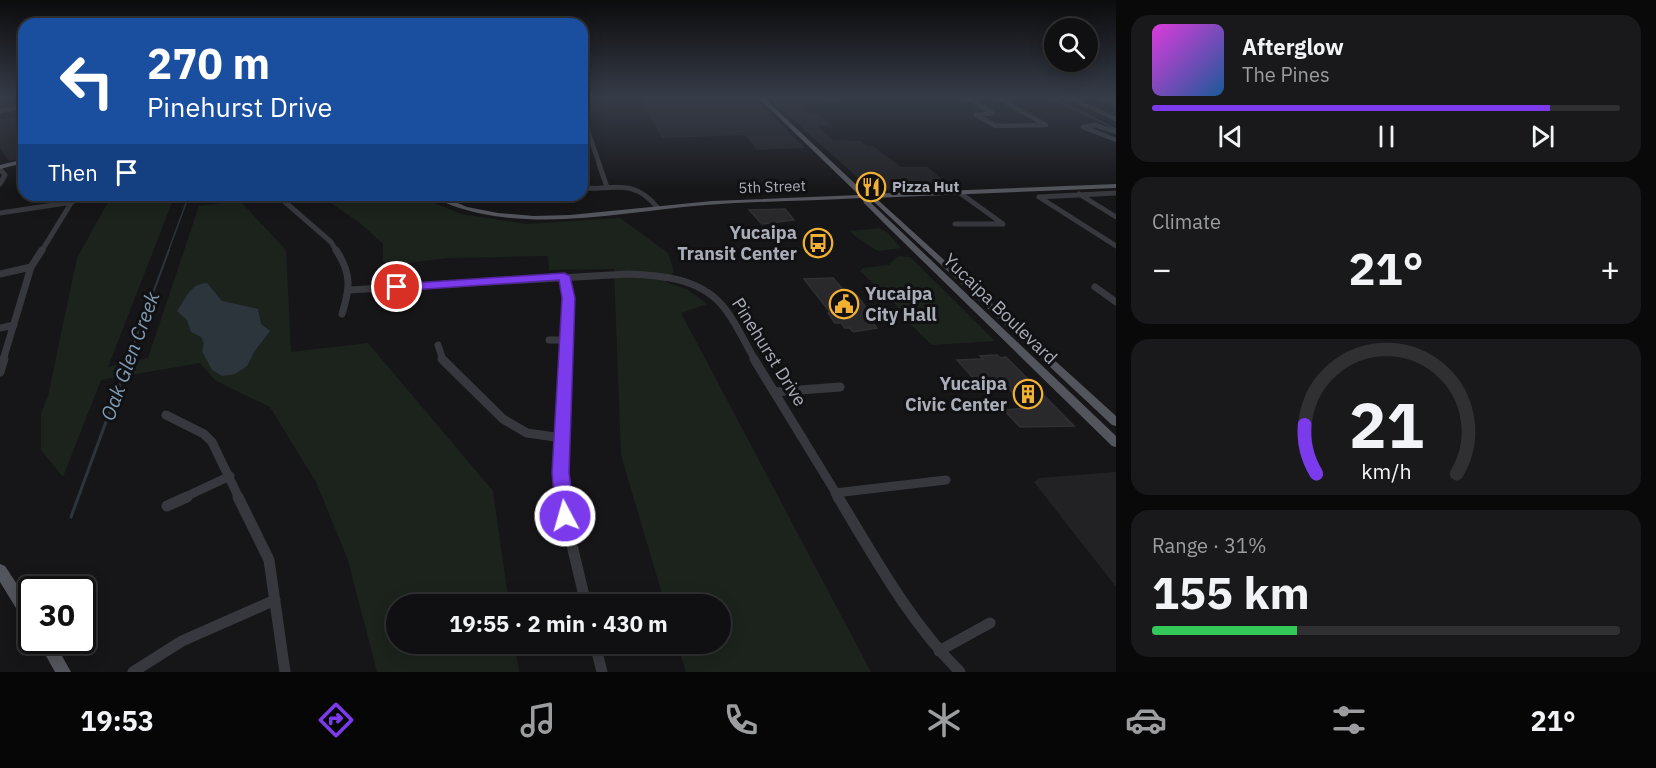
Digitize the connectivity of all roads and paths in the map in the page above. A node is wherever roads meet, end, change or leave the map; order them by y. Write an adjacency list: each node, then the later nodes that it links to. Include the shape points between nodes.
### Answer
1 (793, 128): 15 (main road, Yucaipa Boulevard)
2 (1088, 128): 4 (street)
3 (588, 132): 9 (street)
4 (1115, 138)
5 (18, 163): 6 (main road)
6 (0, 168): 7 (street, via 5,175)
7 (0, 184)
8 (1116, 186): 11 (main road, 5th Street)
9 (607, 187): 10 (street); 20 (street, via 641,190)
10 (588, 188)
11 (1068, 188): 12 (main road, 5th Street); 14 (street)
12 (960, 192): 15 (main road, 5th Street); 23 (street, via 1003,224)
13 (1116, 193): 14 (street)
14 (1079, 195): 22 (street); 24 (street, via 1039,197)
15 (865, 196): 20 (main road, 5th Street); 41 (main road, Yucaipa Boulevard, via 876,201); 43 (main road, Yucaipa Boulevard, via 866,202 890,226)
16 (63, 201): 21 (street)
17 (73, 201): 25 (street)
18 (284, 201): 29 (street, via 331,242 347,270)
19 (450, 201): 20 (main road, 5th Street, via 473,210 522,217)
20 (657, 207)
21 (0, 213)
22 (1116, 217)
23 (955, 224)
24 (1116, 246)
25 (31, 267): 26 (street); 32 (street)
26 (0, 274)
27 (564, 276): 29 (street, Pinehurst Drive); 35 (street, via 568,298); 39 (street, Pinehurst Drive, via 657,275 694,285 721,304)
28 (1095, 287): 30 (street)
29 (349, 291): 31 (street)
30 (1116, 302)
31 (342, 314)
32 (14, 325): 33 (street); 37 (street)
33 (0, 328)
34 (549, 340): 35 (street)
35 (566, 340): 42 (street)
36 (438, 345): 42 (street, via 443,361 502,419 527,433)
37 (0, 372)
38 (840, 387): 39 (street)
39 (774, 392): 46 (street, Pinehurst Drive)
40 (166, 415): 44 (street, via 204,434 219,452)
41 (1116, 422)
42 (562, 438): 49 (street, via 560,473 565,516)
43 (1116, 443)
44 (230, 476): 47 (street); 51 (street, via 269,560)
45 (946, 480): 46 (street)
46 (835, 493): 53 (street, Pinehurst Drive, via 909,613)
47 (167, 506)
48 (0, 570): 50 (main road)
49 (584, 594)
50 (18, 599)
51 (275, 600): 57 (street, via 182,641); 58 (street)
52 (990, 623): 53 (street)
53 (939, 651): 60 (street, Pinehurst Drive)
54 (52, 654): 56 (main road)
55 (598, 654): 59 (street)
56 (63, 672)
57 (133, 672)
58 (285, 672)
59 (602, 672)
60 (960, 672)

